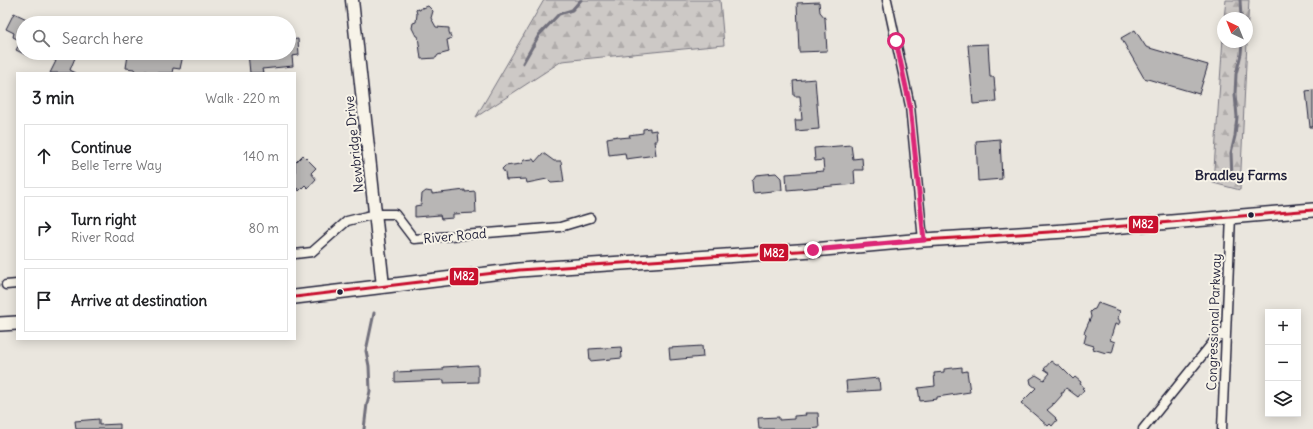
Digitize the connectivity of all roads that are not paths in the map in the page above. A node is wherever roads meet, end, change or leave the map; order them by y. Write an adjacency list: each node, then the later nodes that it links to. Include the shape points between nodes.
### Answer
1 (352, 0): 4 (street, Newbridge Drive)
2 (887, 0): 7 (street, via 910,106)
3 (1313, 210): 5 (main road)
4 (375, 214): 6 (street, River Road, via 395,214 414,239 560,227); 8 (street, River Road, via 347,221 312,252); 11 (street, Newbridge Drive)
5 (1231, 216): 7 (main road); 15 (street, Congressional Parkway)
6 (590, 218)
7 (924, 240): 11 (main road, via 519,270)
8 (296, 254)
9 (16, 284): 10 (street)
10 (6, 285)
11 (383, 286): 12 (main road)
12 (296, 297)
13 (16, 323): 14 (main road)
14 (0, 324)
15 (1225, 332): 16 (street, via 1214,341); 17 (street, Congressional Parkway)
16 (1143, 429)
17 (1222, 429)

